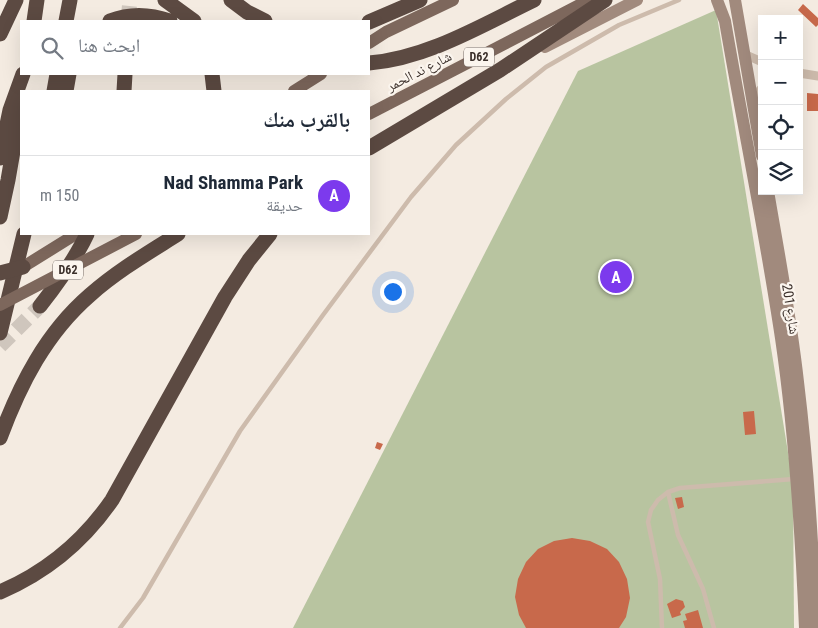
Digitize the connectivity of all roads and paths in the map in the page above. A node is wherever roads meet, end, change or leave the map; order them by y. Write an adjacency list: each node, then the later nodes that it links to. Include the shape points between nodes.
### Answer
1 (16, 0): 22 (highway)
2 (37, 0): 15 (highway)
3 (70, 0): 16 (highway)
4 (165, 0): 19 (highway)
5 (231, 0): 20 (highway)
6 (420, 0): 21 (highway)
7 (453, 0): 23 (main road)
8 (534, 0): 26 (highway, via 439,46 406,57)
9 (589, 0): 46 (main road, شارع ند الحمر / D62)
10 (605, 0): 27 (highway)
11 (637, 0): 27 (street)
12 (679, 0): 68 (lane, via 619,25 546,66 456,145 399,212 240,431 143,598)
13 (717, 0): 65 (street, شارع 201, via 725,20 769,264 786,375)
14 (735, 0): 24 (street)
15 (34, 20)
16 (66, 20)
17 (113, 20): 18 (highway, via 141,14)
18 (167, 20)
19 (193, 20)
20 (263, 20)
21 (370, 22)
22 (0, 34)
23 (370, 42)
24 (744, 54): 25 (street); 44 (street)
25 (758, 60)
26 (370, 63)
27 (500, 70): 47 (highway)
28 (803, 74): 36 (street)
29 (24, 75): 37 (highway)
30 (24, 75): 49 (highway, via 10,110)
31 (57, 75): 38 (highway)
32 (70, 75): 39 (highway)
33 (125, 75): 40 (highway)
34 (212, 75): 41 (highway)
35 (319, 75): 42 (main road)
36 (818, 76)
37 (23, 90)
38 (54, 90)
39 (66, 90)
40 (124, 90)
41 (214, 90)
42 (296, 90)
43 (758, 93): 44 (street)
44 (753, 108): 48 (street)
45 (20, 111): 51 (highway)
46 (370, 113)
47 (370, 147)
48 (761, 150)
49 (0, 158)
50 (769, 195): 72 (street, شارع 201, via 787,299 807,464)
51 (0, 217)
52 (24, 235): 63 (highway)
53 (74, 235): 58 (main road, D62)
54 (87, 235): 62 (highway)
55 (134, 235): 61 (main road, D62, bridge)
56 (176, 235): 64 (highway, via 103,284 68,317 26,377)
57 (269, 235): 67 (highway, via 225,297 102,515 84,536 50,565)
58 (23, 267): 59 (highway, bridge); 60 (main road, D62, bridge)
59 (0, 273)
60 (0, 279)
61 (0, 305)
62 (40, 306)
63 (0, 333)
64 (0, 438)
65 (796, 479): 66 (lane, via 680,488); 71 (street, شارع 201)
66 (668, 492): 69 (lane, via 654,504 648,522 660,579); 70 (lane, via 678,535 703,589)
67 (0, 592)
68 (120, 628)
69 (662, 628)
70 (714, 628)
71 (805, 628)
72 (816, 628)

